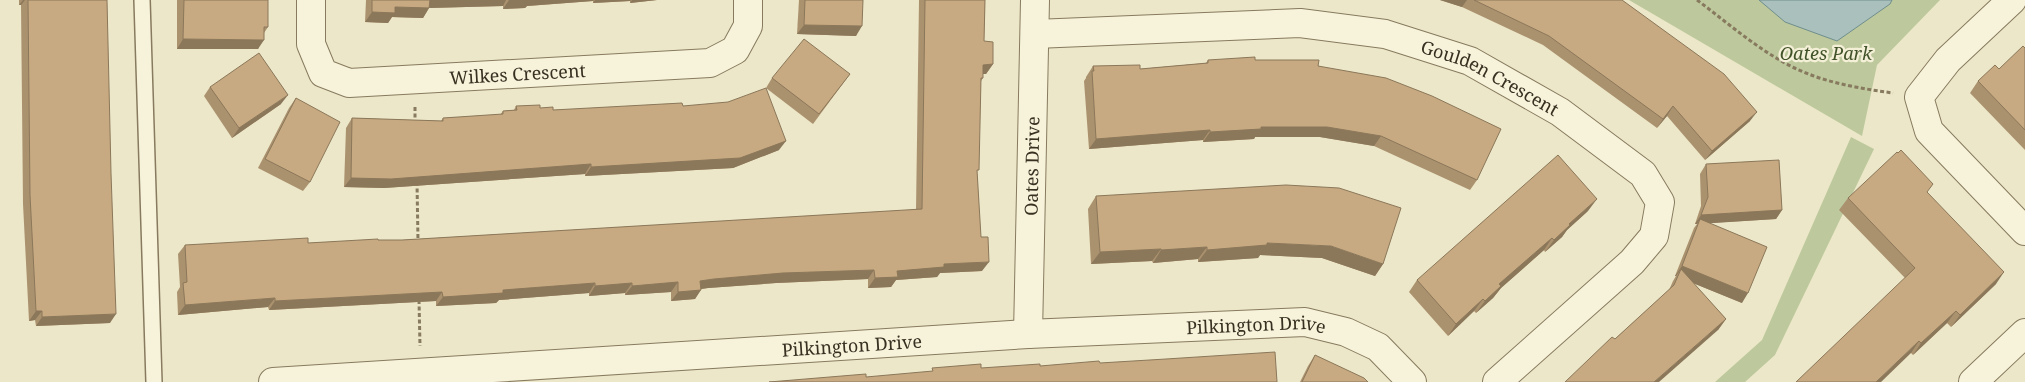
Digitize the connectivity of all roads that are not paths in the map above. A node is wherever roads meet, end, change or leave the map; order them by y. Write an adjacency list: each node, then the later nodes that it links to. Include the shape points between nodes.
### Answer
1 (142, 0): 10 (lane)
2 (311, 0): 3 (street, Wilkes Crescent, via 311,44 323,73 349,82 710,62 735,50 748,26)
3 (748, 0)
4 (1035, 0): 6 (street, Oates Drive)
5 (2012, 0): 7 (street, via 1948,60 1919,96 1930,130)
6 (1035, 34): 8 (street, Oates Drive); 13 (street, Goulden Crescent, via 1300,23 1385,34 1470,61 1560,112 1643,174 1660,202 1654,236 1632,262)
7 (2025, 231)
8 (1028, 334): 11 (street, Pilkington Drive); 12 (street, Pilkington Drive, via 1304,322 1346,332 1378,347)
9 (2025, 334): 14 (street)
10 (154, 382)
11 (273, 382)
12 (1412, 382)
13 (1497, 382)
14 (1973, 382)

